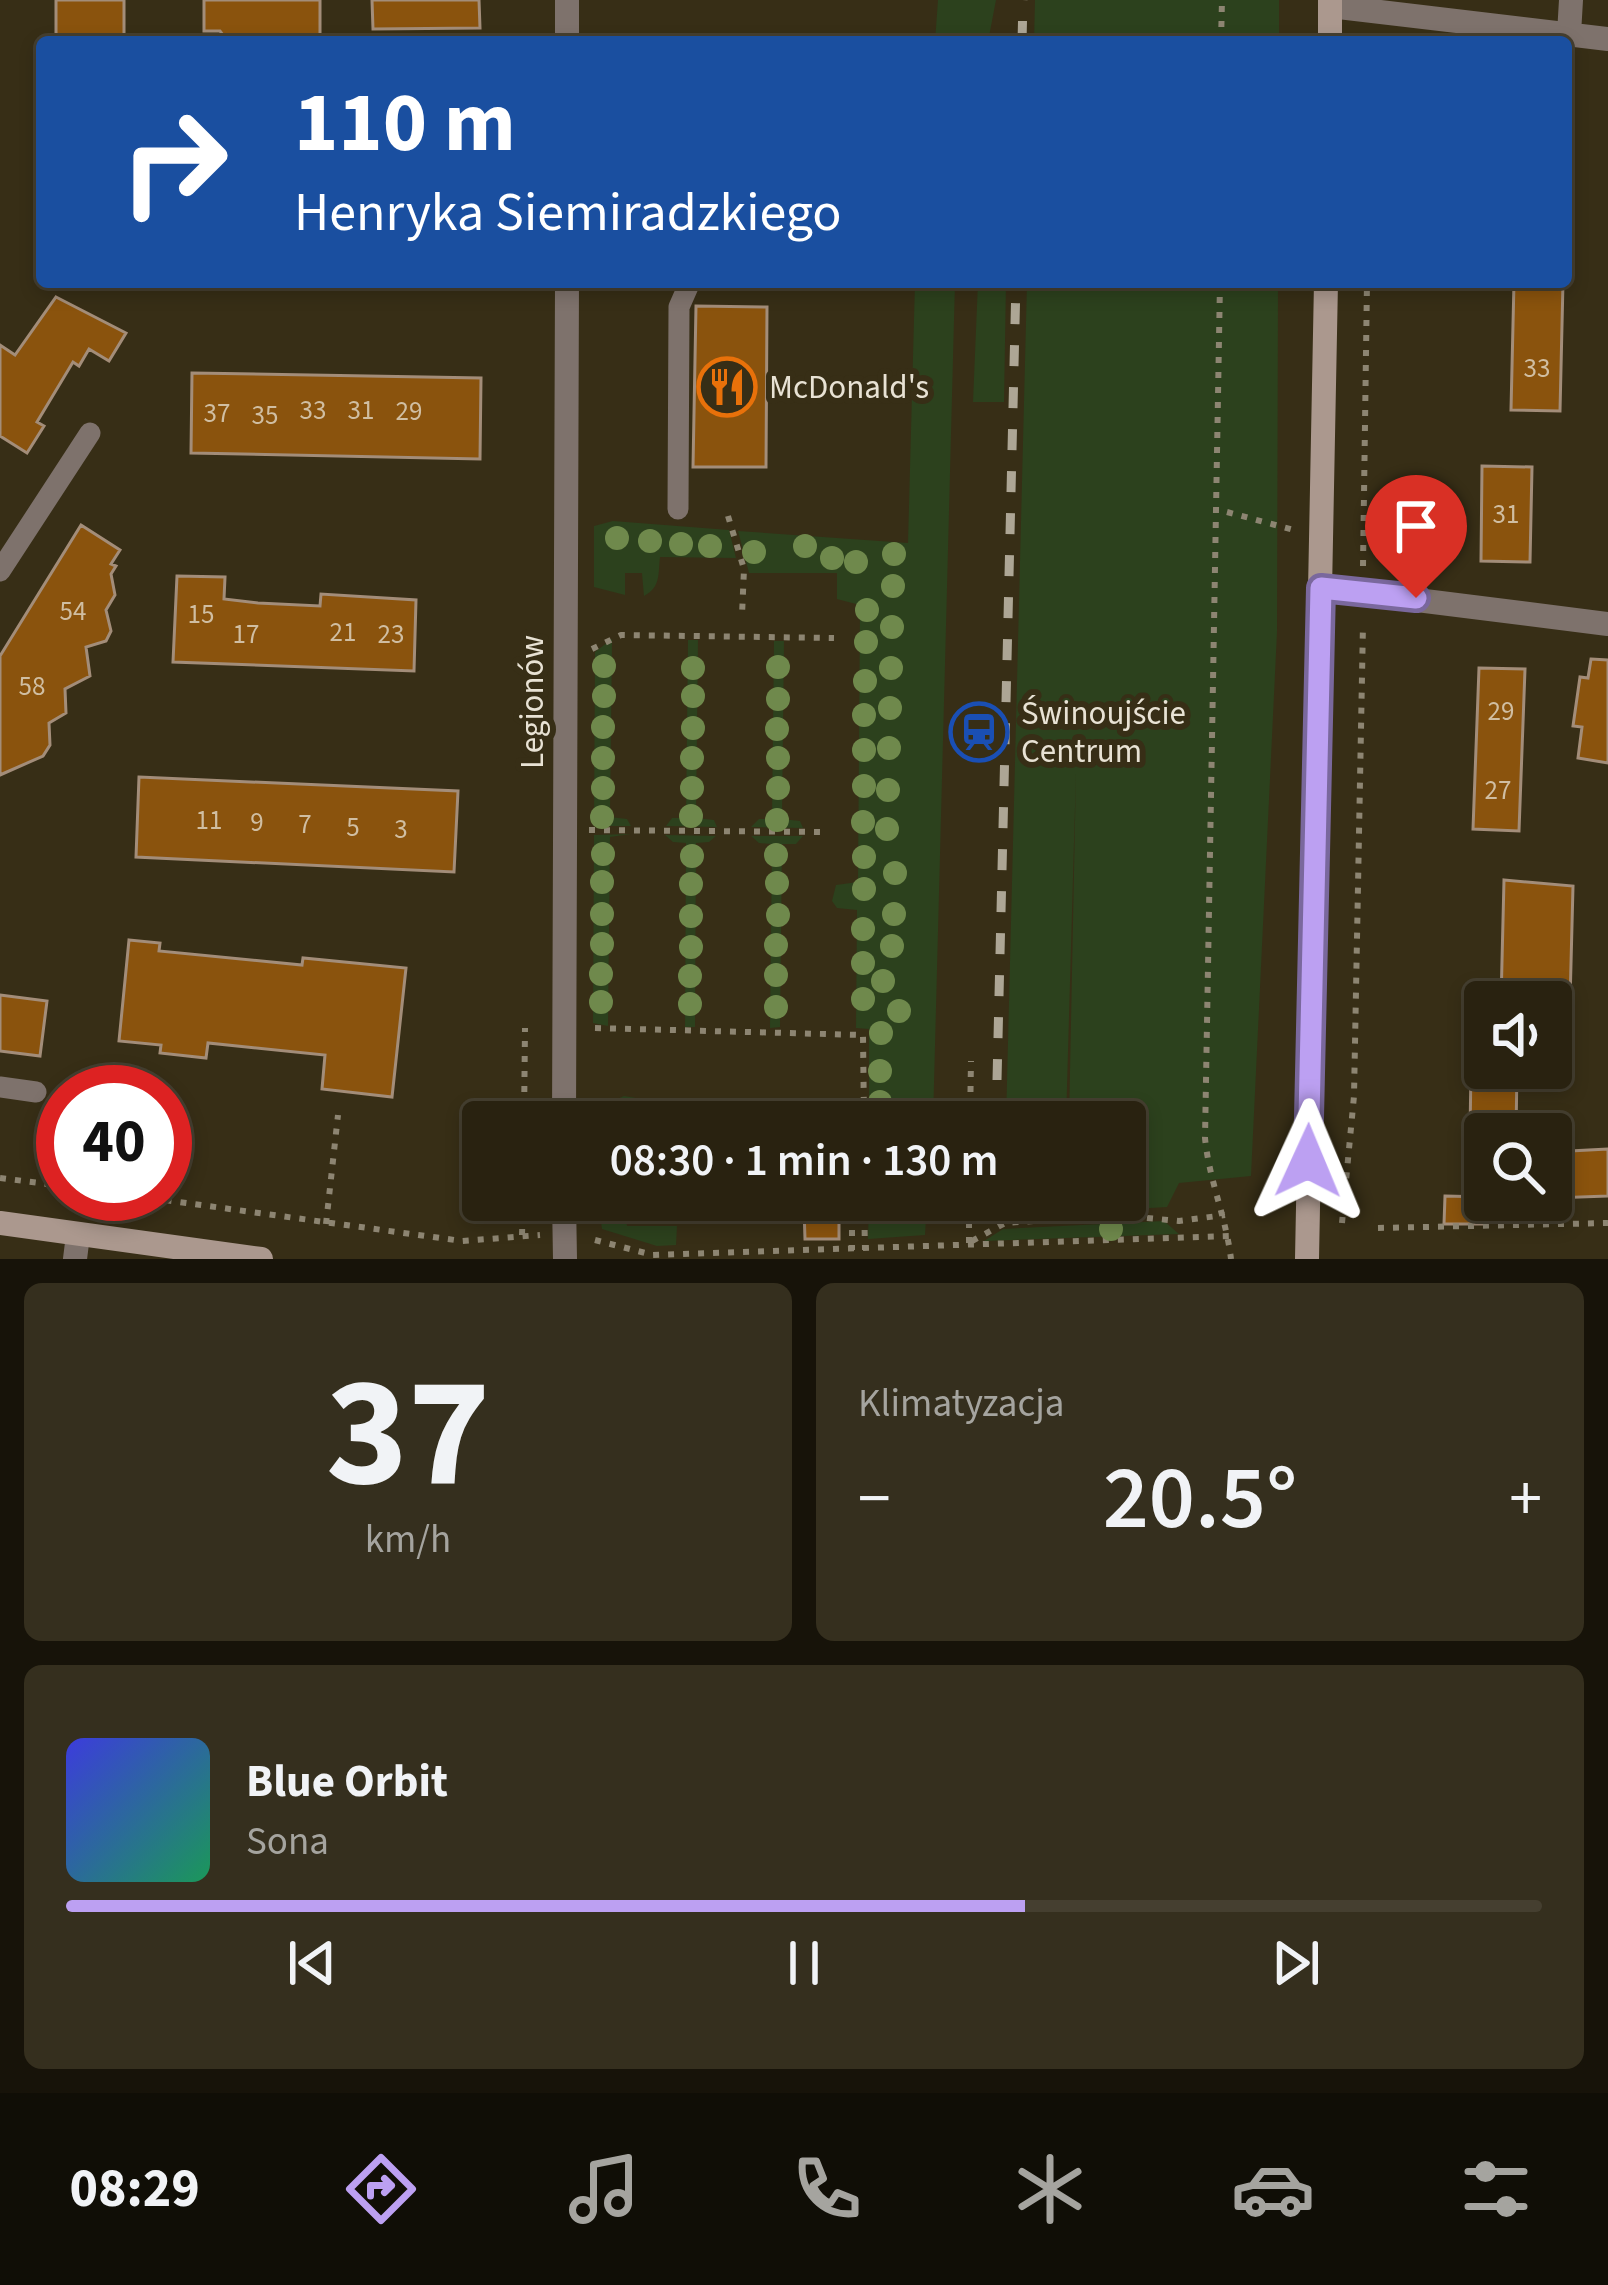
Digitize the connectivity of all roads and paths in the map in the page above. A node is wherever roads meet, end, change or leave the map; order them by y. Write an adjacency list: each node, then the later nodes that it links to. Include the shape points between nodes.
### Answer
1 (567, 0): 6 (street)
2 (1222, 0): 7 (path)
3 (1571, 0): 5 (street)
4 (1330, 3): 5 (street); 8 (street)
5 (1569, 34): 9 (street)
6 (567, 36)
7 (1221, 36)
8 (1330, 36)
9 (1608, 39)
10 (567, 288): 34 (street, Legionów)
11 (687, 288): 16 (lane, via 679,307)
12 (1220, 288): 41 (path, via 1205,1138)
13 (1326, 288): 20 (street)
14 (1366, 288): 18 (path)
15 (90, 433): 19 (lane)
16 (678, 509)
17 (728, 516): 21 (path, via 743,569)
18 (1363, 566)
19 (0, 571)
20 (1321, 588): 23 (street); 62 (street)
21 (742, 615)
22 (1363, 624): 48 (path, via 1354,1096)
23 (1608, 624)
24 (834, 638): 25 (path, via 621,635)
25 (589, 652)
26 (589, 830): 27 (path)
27 (820, 832)
28 (525, 1028): 33 (path)
29 (595, 1028): 35 (path, via 863,1035)
30 (970, 1060): 36 (path)
31 (0, 1087): 32 (lane)
32 (36, 1092)
33 (524, 1101)
34 (564, 1101)
35 (864, 1101)
36 (970, 1101)
37 (338, 1114): 50 (path)
38 (0, 1178): 39 (path)
39 (36, 1183)
40 (192, 1204): 50 (path)
41 (1225, 1215): 42 (path); 53 (path)
42 (1203, 1218): 54 (path); 55 (path, via 1005,1223)
43 (522, 1221): 52 (path)
44 (852, 1221): 58 (path)
45 (864, 1221): 59 (path)
46 (969, 1221): 55 (path)
47 (0, 1223): 56 (street)
48 (1342, 1223)
49 (1608, 1223): 51 (path)
50 (326, 1224): 52 (path, via 462,1241)
51 (1378, 1228)
52 (522, 1235): 57 (path)
53 (1228, 1236): 54 (path); 61 (path)
54 (1207, 1238): 55 (path)
55 (969, 1243): 59 (path)
56 (77, 1247): 60 (street)
57 (565, 1247): 58 (path, via 653,1255)
58 (852, 1251): 59 (path)
59 (865, 1251)
60 (261, 1259)
61 (1231, 1259)
62 (1307, 1259)

